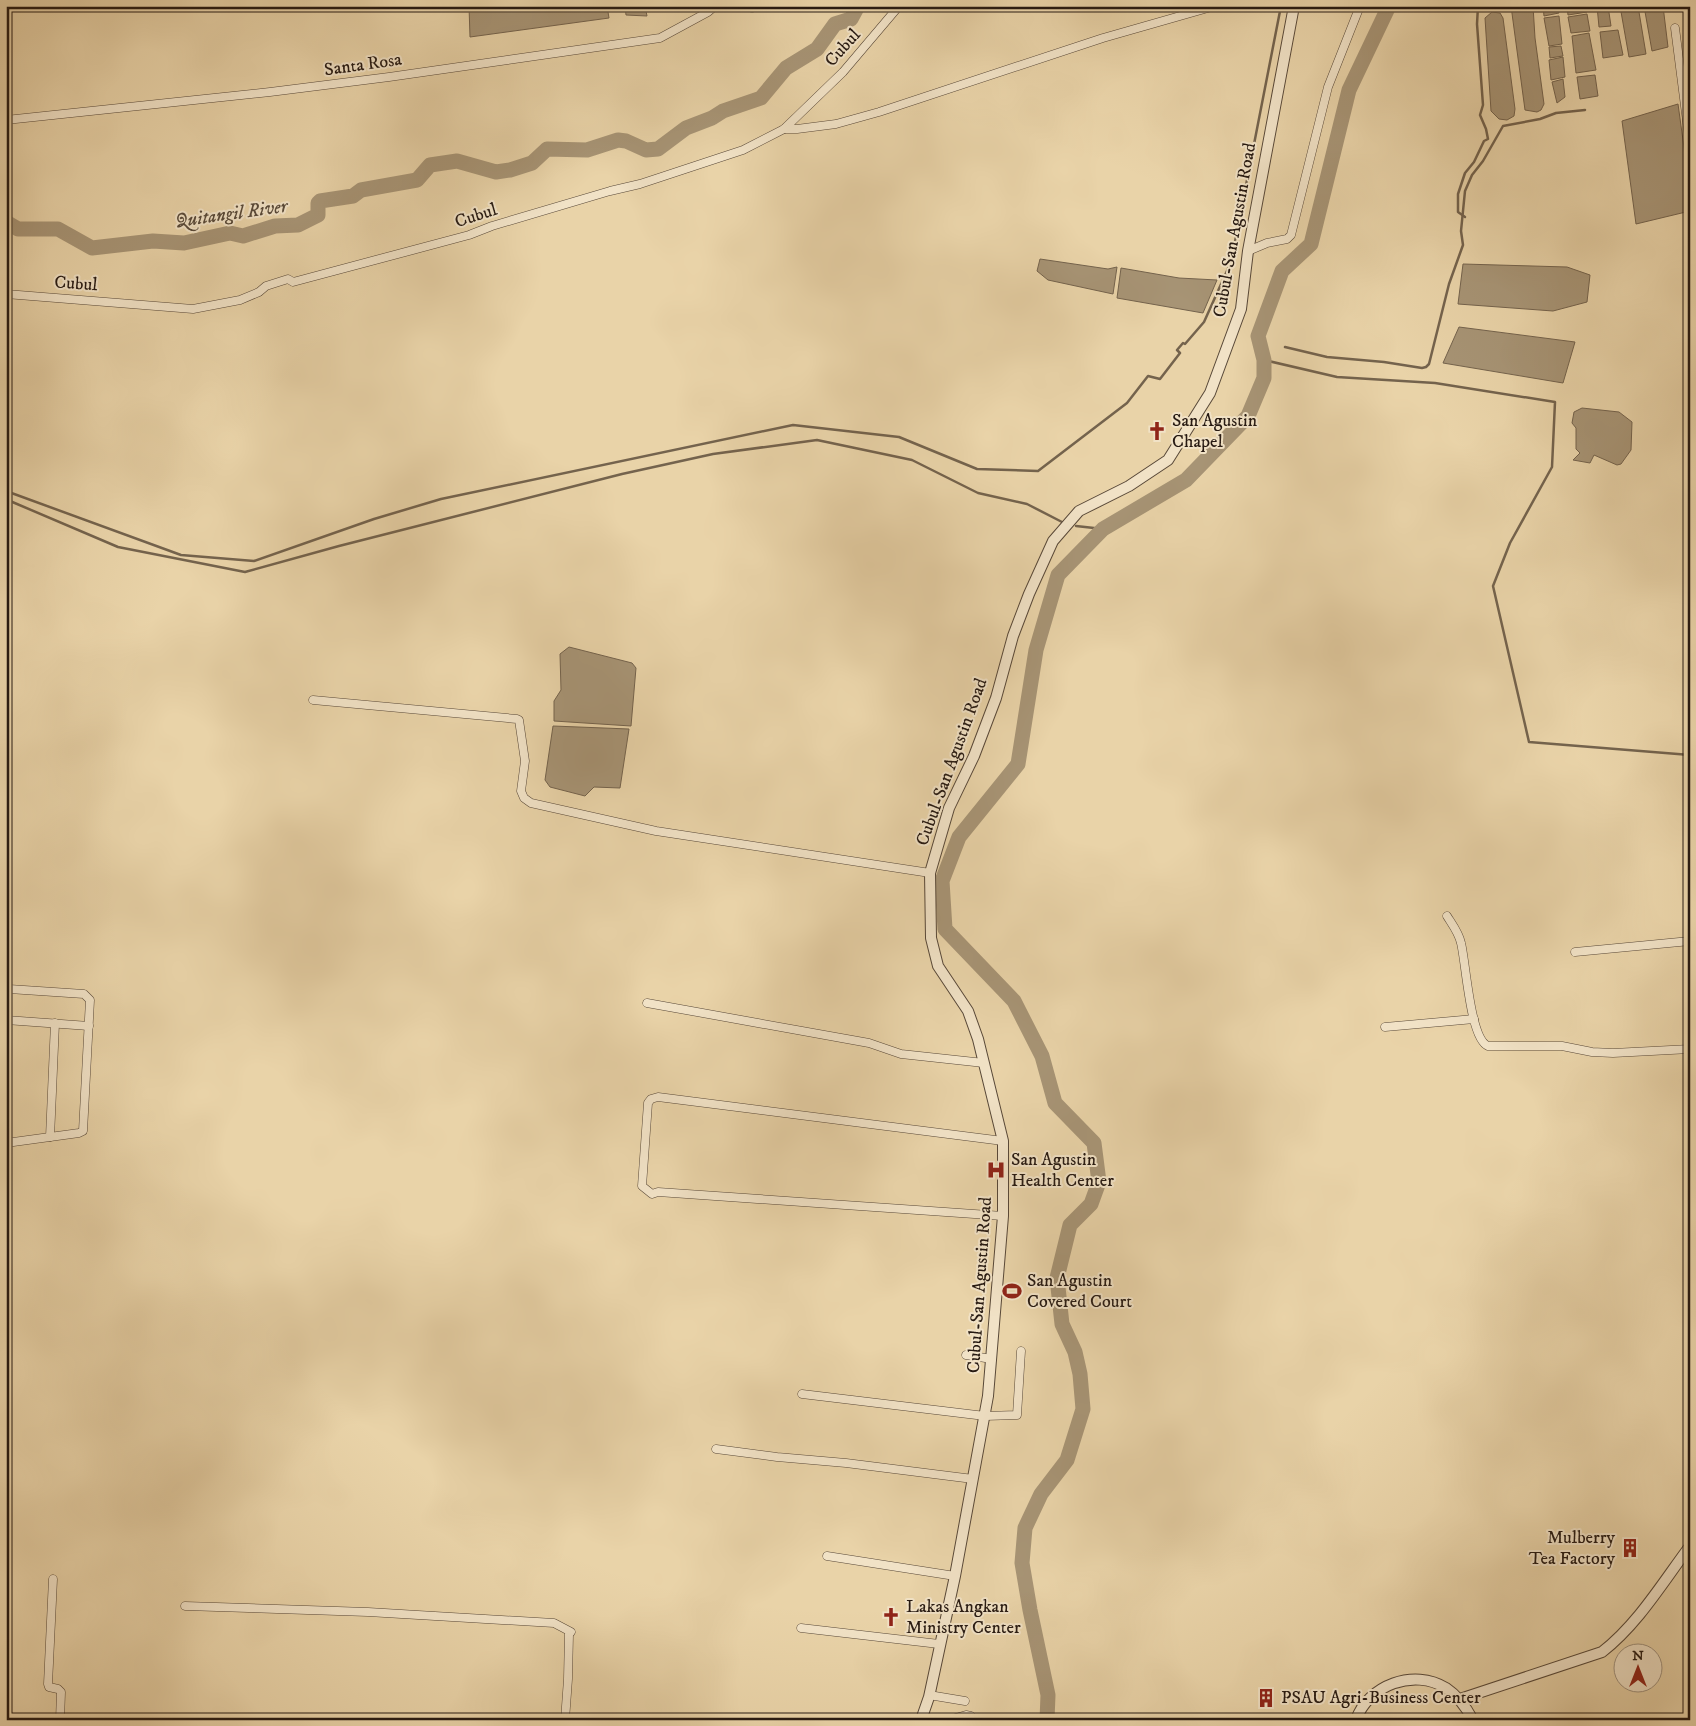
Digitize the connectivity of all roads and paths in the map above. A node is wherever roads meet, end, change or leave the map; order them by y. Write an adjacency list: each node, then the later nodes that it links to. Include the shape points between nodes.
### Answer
1 (715, 6): 7 (street, Santa Rosa, via 660,38 288,90)
2 (899, 6): 8 (street, Cubul, via 843,72)
3 (1215, 6): 8 (street, via 1103,38 879,112 836,124)
4 (1294, 6): 10 (street, Cubul-San Agustin Road)
5 (1360, 6): 10 (street, via 1328,87 1291,234 1286,239)
6 (1675, 28): 9 (street)
7 (6, 120)
8 (784, 129): 11 (street, Cubul, via 743,150 640,184 470,235 293,282 288,280 266,286 252,295 218,305 178,309 127,302)
9 (1690, 145)
10 (1248, 251): 13 (street, Cubul-San Agustin Road, via 1241,309 1210,393 1168,460 1129,486 1079,511 1053,540 1013,636 996,698 974,756 949,808)
11 (6, 294)
12 (314, 700): 13 (street, via 517,719 525,761 521,791 531,803 656,831)
13 (930, 873): 26 (street, Cubul-San Agustin Road, via 931,938 938,966 968,1011)
14 (1447, 916): 19 (street, via 1461,943)
15 (1690, 941): 16 (street)
16 (1575, 952)
17 (6, 991): 22 (street, via 84,994 90,1000)
18 (647, 1003): 26 (street, via 870,1043 900,1054)
19 (1474, 1018): 23 (street); 25 (street, via 1481,1041 1488,1046 1562,1046 1606,1053)
20 (6, 1021): 21 (street); 24 (street)
21 (55, 1023): 22 (street); 27 (street)
22 (89, 1026): 27 (street, via 85,1128 79,1133)
23 (1386, 1027)
24 (6, 1038)
25 (1690, 1049)
26 (984, 1063): 28 (street, Cubul-San Agustin Road)
27 (50, 1137): 29 (street)
28 (1002, 1141): 30 (street, Cubul-San Agustin Road); 30 (street, via 658,1097 648,1103 642,1186 652,1194)
29 (6, 1143)
30 (1003, 1216): 33 (street, Cubul-San Agustin Road)
31 (1021, 1351): 35 (street, via 1017,1414)
32 (966, 1355): 33 (street)
33 (992, 1360): 35 (street, Cubul-San Agustin Road)
34 (802, 1394): 35 (street)
35 (985, 1416): 37 (street, Cubul-San Agustin Road)
36 (716, 1449): 37 (street)
37 (974, 1479): 40 (street, Cubul-San Agustin Road)
38 (1690, 1546): 46 (street, via 1632,1623 1602,1652)
39 (826, 1556): 40 (street)
40 (955, 1576): 44 (street, Cubul-San Agustin Road)
41 (53, 1579): 49 (street, via 48,1684 61,1692)
42 (184, 1606): 50 (street, via 554,1623 572,1632 569,1634)
43 (801, 1628): 44 (street)
44 (939, 1644): 45 (street, Cubul-San Agustin Road)
45 (929, 1695): 47 (street); 51 (street, Cubul-San Agustin Road)
46 (1460, 1699): 53 (street, via 1444,1687 1426,1680 1406,1680 1387,1686 1370,1697); 54 (street)
47 (965, 1701)
48 (972, 1716): 52 (street)
49 (60, 1720)
50 (565, 1720)
51 (921, 1720)
52 (949, 1720)
53 (1356, 1720)
54 (1473, 1720)

